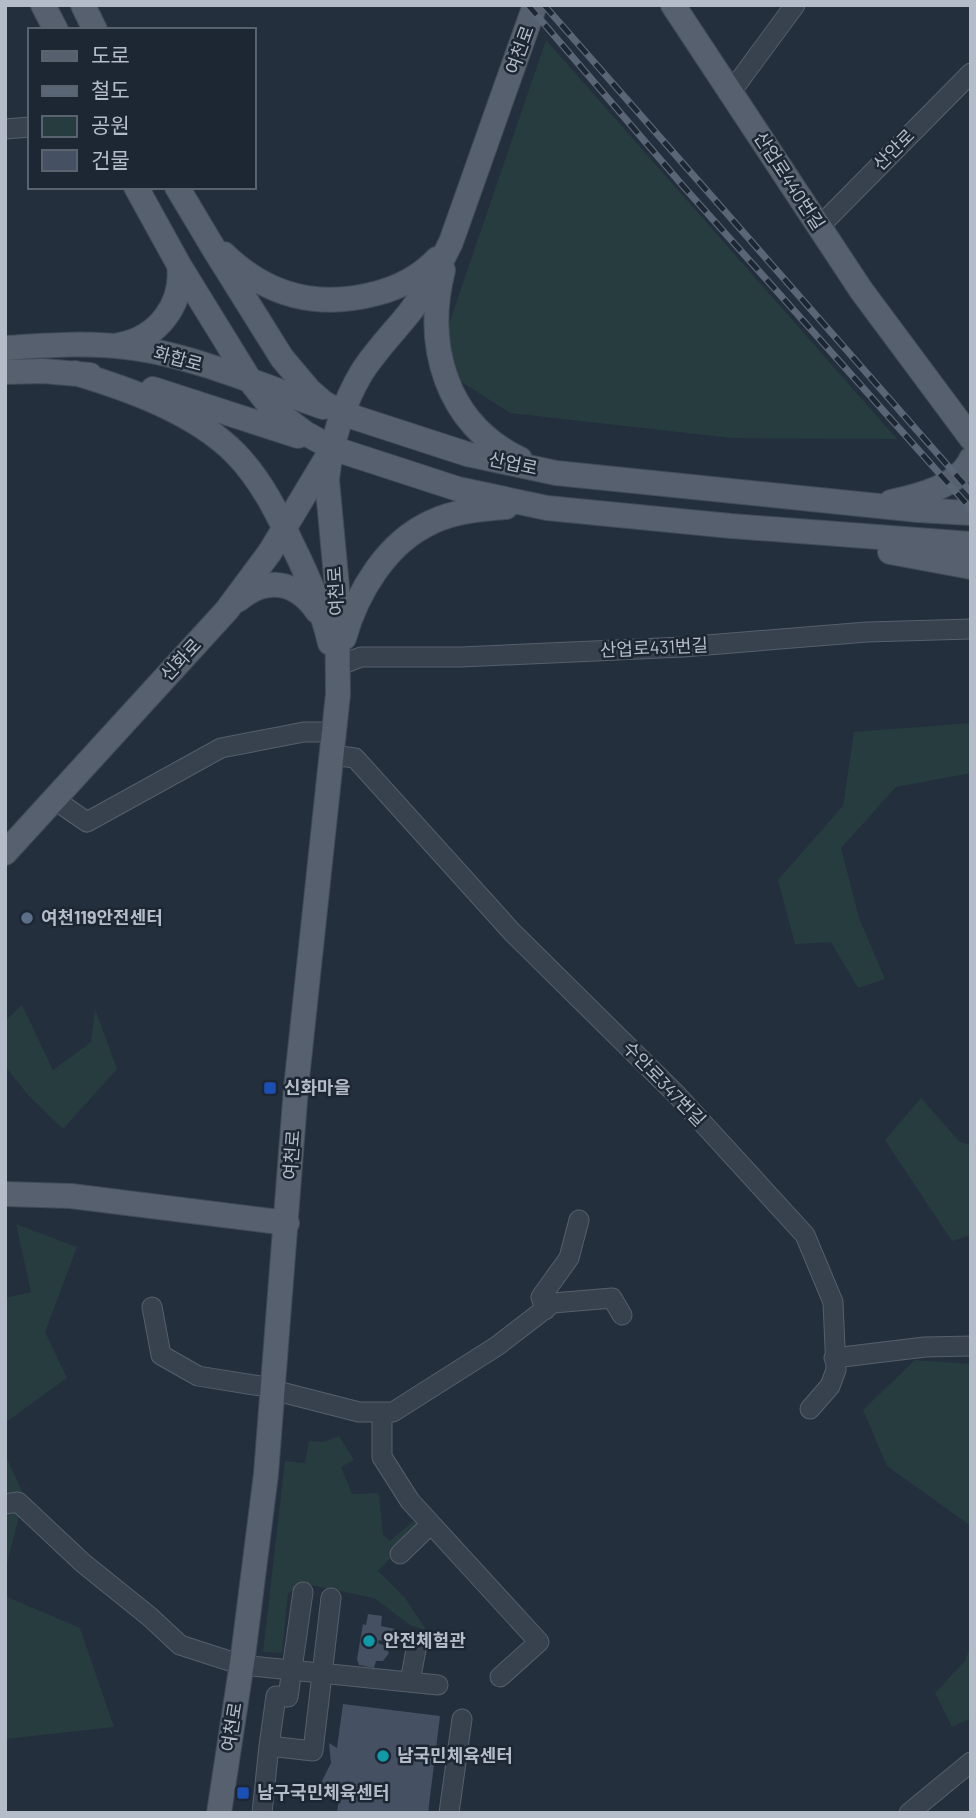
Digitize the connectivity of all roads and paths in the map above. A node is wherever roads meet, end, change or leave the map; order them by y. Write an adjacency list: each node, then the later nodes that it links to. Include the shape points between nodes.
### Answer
1 (44, 5): 6 (main road)
2 (83, 5): 7 (main road)
3 (535, 5): 16 (main road, 여천로)
4 (673, 5): 9 (main road, 산업로440번길)
5 (794, 5): 9 (street)
6 (55, 28)
7 (94, 28)
8 (971, 73): 14 (street, 산안로)
9 (731, 92): 14 (main road, 산업로440번길)
10 (28, 127): 11 (street)
11 (5, 129)
12 (137, 189): 17 (main road, 산업로)
13 (178, 189): 15 (main road, 산업로)
14 (818, 228): 24 (main road, 산업로440번길)
15 (202, 231): 16 (main road, via 231,261 269,286 325,301 366,296 406,282 432,264); 23 (main road, 산업로, via 282,358 309,390)
16 (451, 242): 23 (main road, 여천로, via 428,287 363,371); 27 (main road, via 440,280 437,320 441,363 450,392 466,418 494,443 531,465)
17 (179, 265): 18 (main road, via 180,290 161,323 141,339); 22 (main road, 산업로)
18 (114, 346): 19 (main road, 화합로); 22 (main road, 화합로, via 161,354)
19 (5, 348)
20 (5, 372): 21 (main road, 화합로)
21 (75, 373): 25 (main road, 화합로, via 147,387); 32 (main road, via 151,400 218,439 255,477)
22 (251, 382): 23 (main road, 화합로); 25 (main road, 산업로, via 285,418)
23 (344, 414): 25 (main road, 여천로); 27 (main road, 산업로, via 467,454)
24 (970, 432)
25 (332, 448): 29 (main road, 산업로, via 458,489); 32 (main road, 신화로); 38 (main road, 여천로, via 327,480 337,586)
26 (971, 459): 28 (main road, via 960,474 944,484)
27 (556, 473): 28 (main road, 산업로)
28 (874, 505): 30 (main road, 산업로)
29 (547, 508): 31 (main road, 산업로); 38 (main road, via 479,509 414,532 363,590 351,615)
30 (971, 513)
31 (731, 526): 33 (main road, 산업로); 34 (main road, 산업로)
32 (285, 529): 35 (main road, 신화로); 36 (main road)
33 (971, 544)
34 (971, 567)
35 (227, 610): 36 (main road, via 256,588 277,584 307,599); 41 (main road, 신화로)
36 (326, 624): 39 (main road)
37 (971, 629): 38 (street, 산업로431번길, via 867,632 669,648 361,657)
38 (338, 666): 39 (main road, 여천로)
39 (338, 694): 40 (main road, 여천로)
40 (334, 743): 41 (street, via 304,732 221,748 87,822); 45 (main road, 여천로, via 296,1088); 50 (street, 수안로347번길, via 355,758 512,932 677,1095 805,1235 833,1302)
41 (55, 800): 42 (main road, 신화로)
42 (5, 853)
43 (5, 1194): 45 (main road, via 71,1196)
44 (579, 1220): 47 (street, via 569,1258 541,1297)
45 (287, 1223): 51 (main road, 여천로)
46 (152, 1307): 51 (street, via 162,1355 198,1376)
47 (545, 1310): 48 (street, via 553,1303 612,1298); 53 (street, via 393,1412)
48 (622, 1315)
49 (971, 1346): 50 (street)
50 (834, 1358): 52 (street, 수안로347번길, via 836,1370 830,1386)
51 (273, 1389): 53 (street, via 359,1412); 60 (main road, 여천로)
52 (810, 1409)
53 (382, 1412): 55 (street, via 382,1457)
54 (5, 1504): 60 (street, via 18,1502 180,1645)
55 (431, 1524): 56 (street); 63 (street, via 539,1642)
56 (400, 1554)
57 (303, 1592): 61 (street)
58 (331, 1598): 62 (street)
59 (417, 1644): 64 (street)
60 (242, 1664): 61 (street); 69 (main road, 여천로)
61 (291, 1670): 62 (street); 67 (street, via 288,1698 276,1696)
62 (323, 1673): 64 (street); 67 (street, via 313,1751)
63 (500, 1677)
64 (410, 1682): 65 (street)
65 (438, 1685)
66 (462, 1719): 71 (street)
67 (269, 1746): 70 (street)
68 (971, 1762): 72 (street)
69 (219, 1813)
70 (262, 1813)
71 (449, 1813)
72 (909, 1813)

